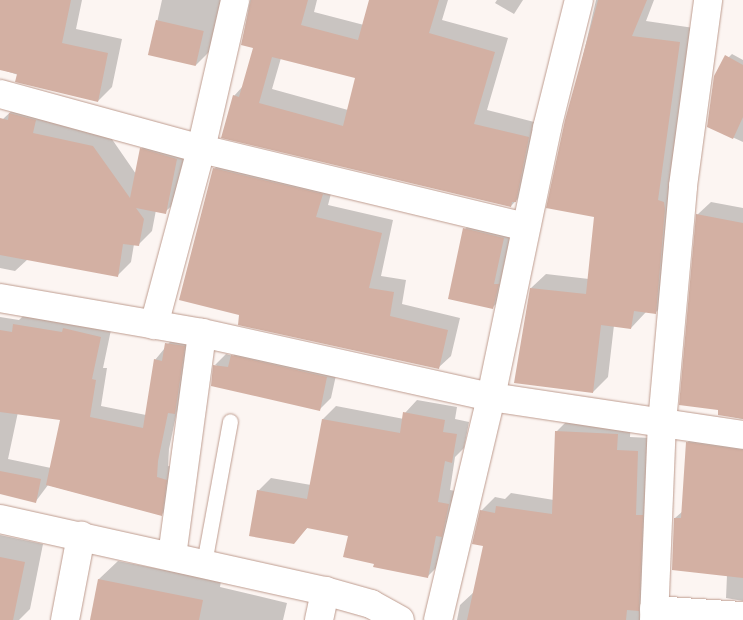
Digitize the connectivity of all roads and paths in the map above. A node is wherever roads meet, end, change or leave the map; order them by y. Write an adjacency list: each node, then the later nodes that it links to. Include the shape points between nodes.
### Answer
1 (235, 0): 5 (street)
2 (579, 0): 6 (street)
3 (708, 0): 12 (street, via 683,186)
4 (0, 94): 5 (street)
5 (201, 149): 6 (street); 8 (street)
6 (526, 227): 10 (street)
7 (0, 298): 8 (street)
8 (154, 325): 9 (street)
9 (202, 333): 10 (street); 16 (street)
10 (491, 397): 12 (street); 24 (street)
11 (230, 421): 17 (lane)
12 (662, 423): 13 (street); 19 (street)
13 (743, 435)
14 (0, 519): 15 (street)
15 (81, 536): 16 (street); 21 (street)
16 (172, 556): 17 (street)
17 (204, 563): 18 (street)
18 (325, 591): 22 (street); 23 (street, via 372,604)
19 (654, 615): 20 (street)
20 (743, 616)
21 (65, 620)
22 (319, 620)
23 (400, 620)
24 (438, 620)

